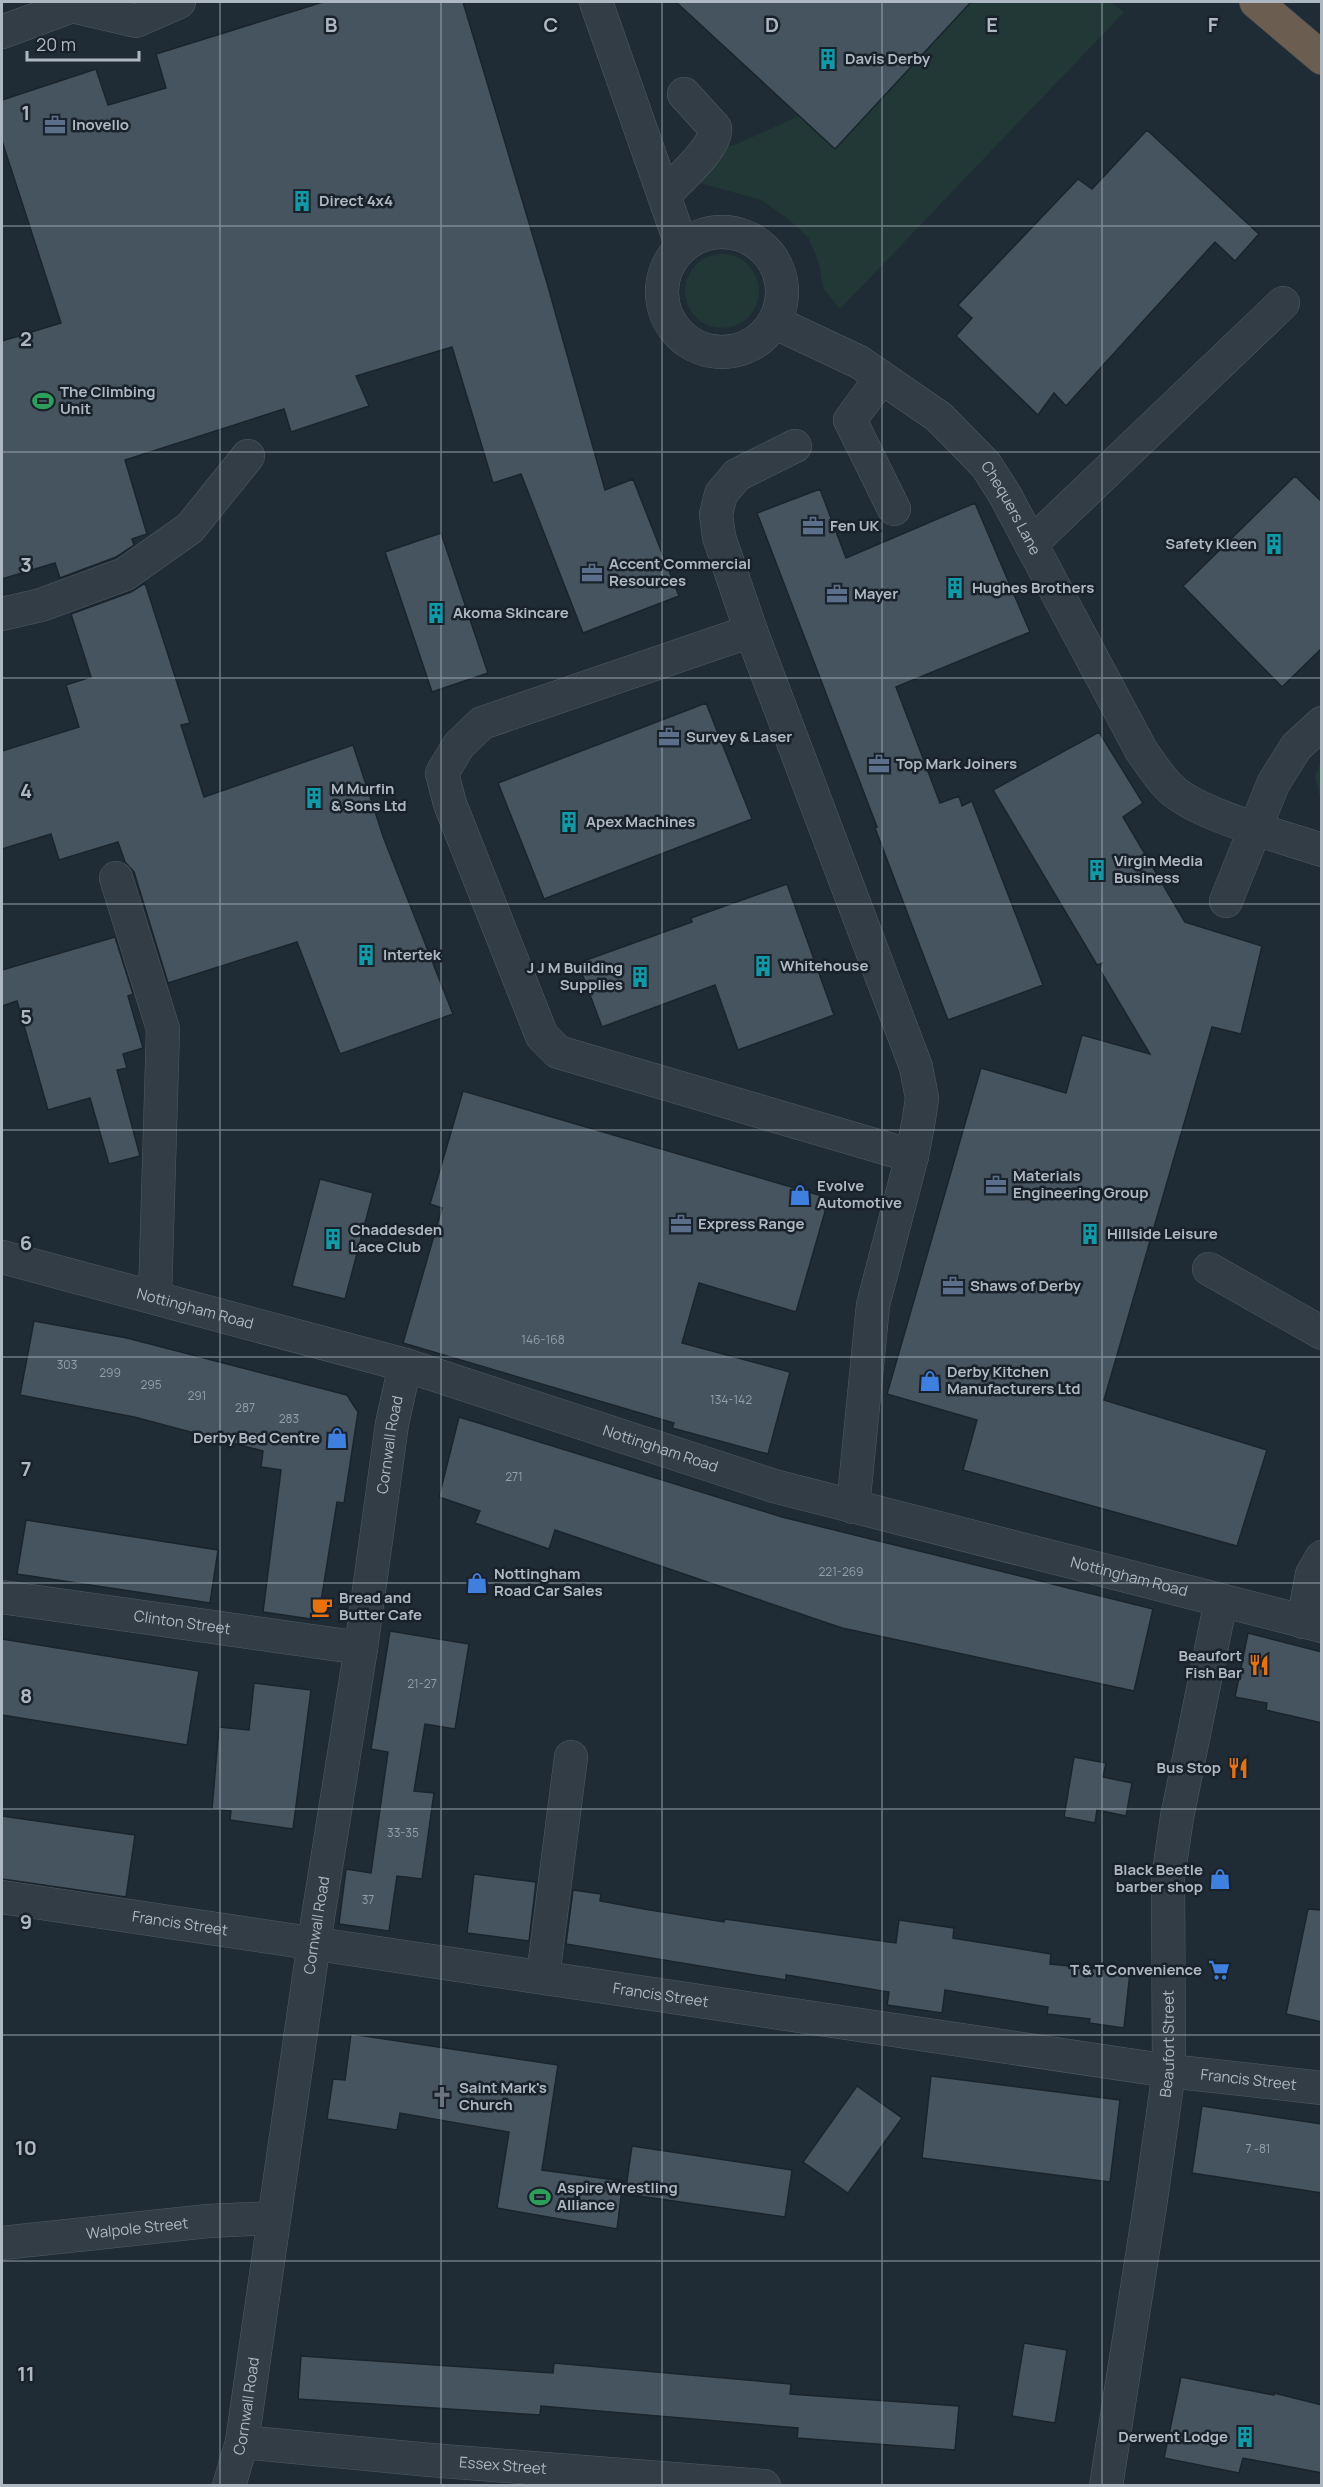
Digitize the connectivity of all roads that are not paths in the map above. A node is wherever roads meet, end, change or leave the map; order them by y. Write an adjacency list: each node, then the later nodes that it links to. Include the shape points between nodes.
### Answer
1 (179, 2): 4 (street, via 136,21 72,6)
2 (596, 2): 7 (street)
3 (1256, 2): 5 (highway)
4 (2, 32)
5 (1322, 58)
6 (684, 94): 7 (street, via 716,134)
7 (664, 195): 8 (street)
8 (682, 247): 10 (street, via 715,232 752,240 777,268 782,286); 10 (street, via 669,263 662,300 678,334 693,345 729,352 747,347)
9 (1283, 303): 15 (street)
10 (774, 322): 11 (street, Chequers Lane, via 859,362)
11 (881, 378): 14 (street, via 850,420); 15 (street, Chequers Lane, via 939,417 968,445 986,465)
12 (795, 446): 17 (street, via 736,475 720,494 716,514 718,537)
13 (248, 456): 16 (street, via 190,528 125,574 41,605)
14 (894, 509)
15 (1031, 544): 19 (street, Chequers Lane, via 1141,750 1169,788 1192,803)
16 (2, 614)
17 (751, 631): 23 (street, via 916,1067 922,1098); 23 (street, via 483,723 459,745 442,773 450,804 542,1036 558,1052)
18 (1322, 723): 19 (street, via 1296,747)
19 (1255, 828): 20 (street, Chequers Lane); 22 (street)
20 (1322, 850)
21 (116, 878): 26 (street, via 163,1029)
22 (1226, 901)
23 (912, 1156): 29 (street, via 873,1305)
24 (2, 1257): 26 (street, Nottingham Road)
25 (1209, 1269): 27 (street)
26 (155, 1297): 28 (street, Nottingham Road)
27 (1322, 1333)
28 (405, 1365): 29 (street, Nottingham Road, via 774,1486); 34 (street, Cornwall Road, via 392,1424)
29 (853, 1507): 32 (street, Nottingham Road)
30 (1322, 1557): 33 (street, via 1312,1574)
31 (2, 1597): 34 (street, Clinton Street)
32 (1221, 1601): 33 (street, Nottingham Road); 39 (street, Beaufort Street, via 1168,1878)
33 (1312, 1624)
34 (361, 1648): 37 (street, Cornwall Road)
35 (571, 1757): 38 (street)
36 (2, 1897): 37 (street, Francis Street)
37 (314, 1942): 38 (street, Francis Street); 41 (street, Cornwall Road)
38 (543, 1976): 39 (street, Francis Street)
39 (1169, 2071): 40 (street, Francis Street); 45 (street, Beaufort Street)
40 (1322, 2088)
41 (274, 2218): 42 (street, Walpole Street, via 208,2221); 43 (street, Cornwall Road)
42 (2, 2243)
43 (242, 2442): 44 (street, Essex Street); 46 (street, Cornwall Road)
44 (431, 2473): 47 (street, Essex Street)
45 (1110, 2485)
46 (229, 2486)
47 (764, 2486)

